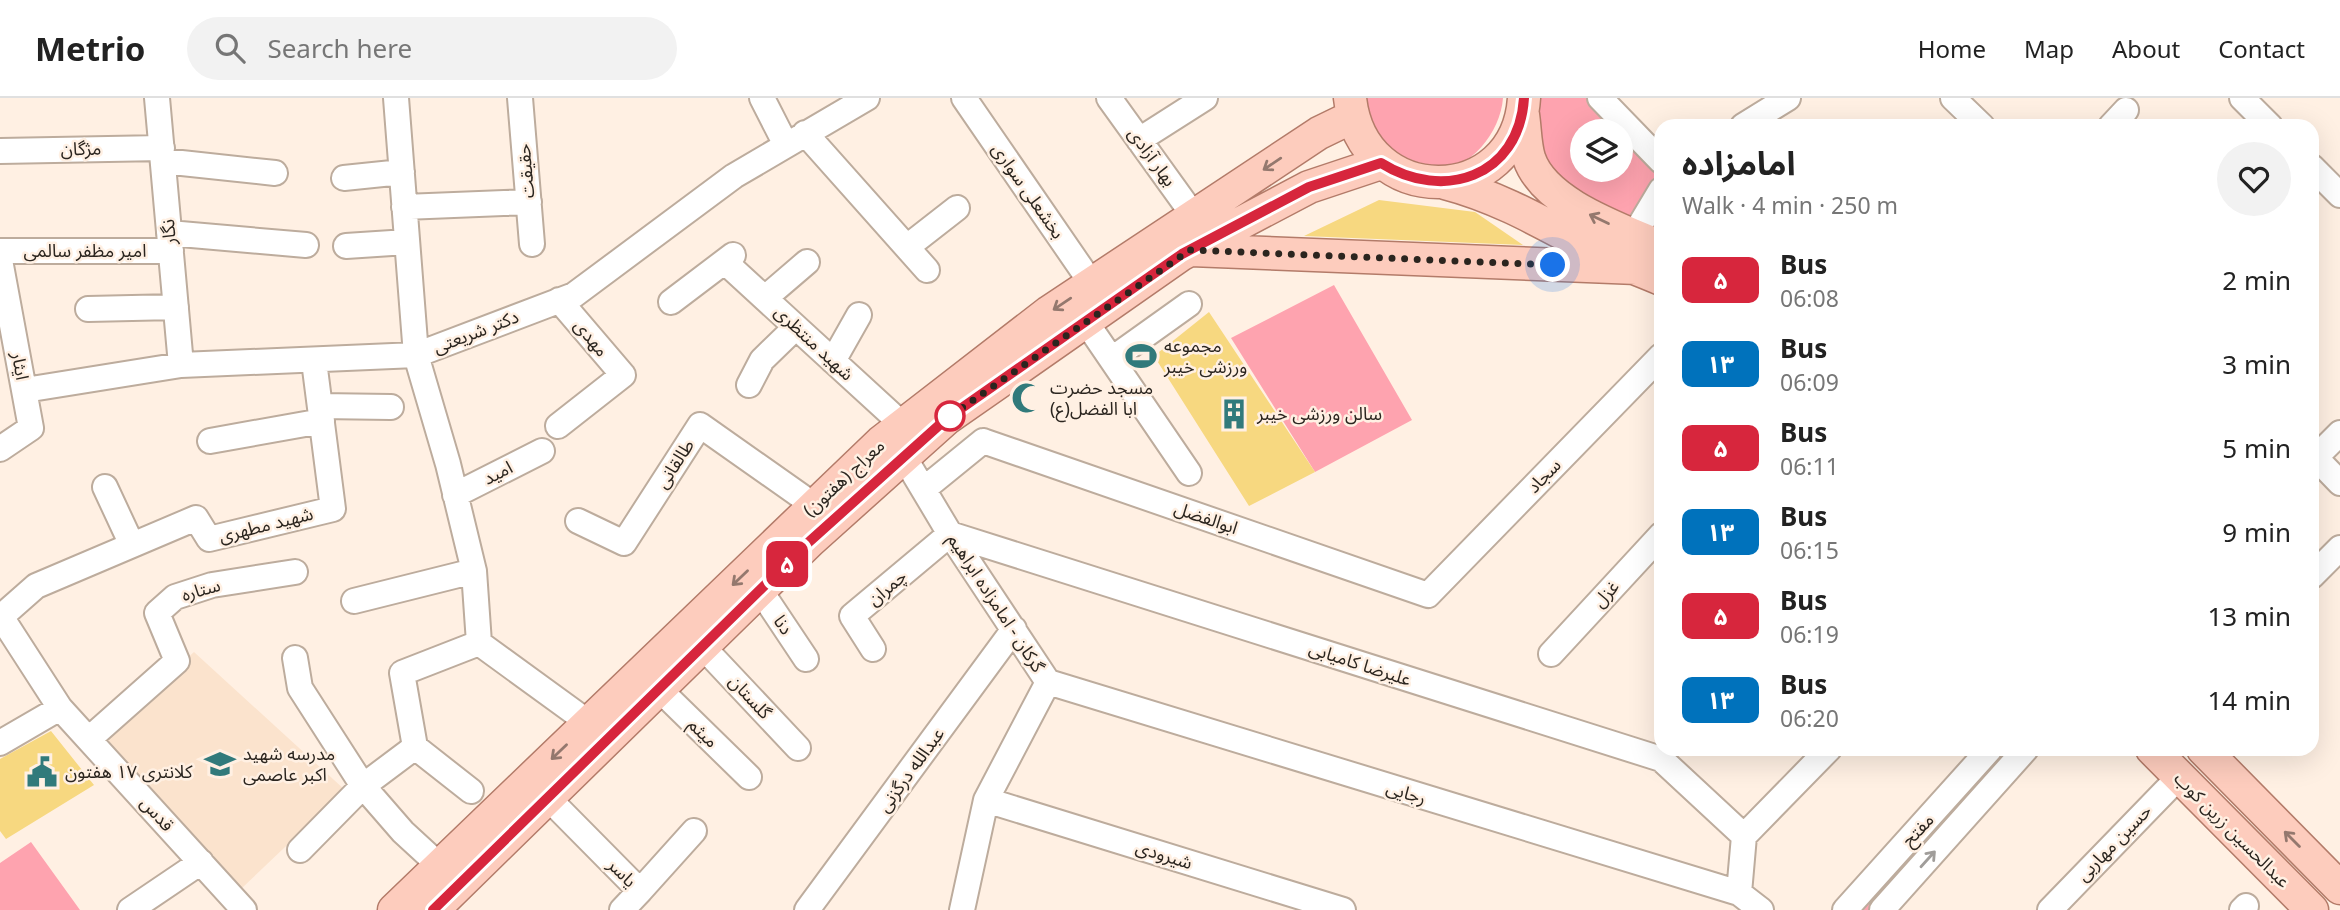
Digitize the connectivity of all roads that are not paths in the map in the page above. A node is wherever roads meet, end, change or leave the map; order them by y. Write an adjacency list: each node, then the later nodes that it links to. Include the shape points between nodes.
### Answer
1 (157, 98): 22 (street, نگار)
2 (396, 98): 25 (street)
3 (520, 98): 33 (street, حقیقت)
4 (762, 98): 19 (street)
5 (964, 98): 52 (street, بخشعلی سواری)
6 (1109, 98): 20 (street, بهار آزادی)
7 (1205, 98): 20 (street)
8 (1600, 98): 23 (street)
9 (1788, 98): 15 (street)
10 (2242, 98): 17 (street)
11 (1956, 99): 16 (street)
12 (855, 101): 19 (street, دکتر شریعتی)
13 (1524, 106): 29 (main road, via 1529,158); 31 (main road, via 1513,141 1495,162 1472,176)
14 (1351, 107): 18 (main road, معراج (هفتون)); 24 (main road, via 1368,150)
15 (1754, 119)
16 (1975, 119)
17 (2263, 119)
18 (1319, 134): 28 (main road, via 1339,148 1343,163); 37 (main road, معراج (هفتون), one-way to 37)
19 (796, 139): 45 (street); 55 (street, دکتر شریعتی, via 734,176 574,295)
20 (1139, 139): 37 (street, بهار آزادی)
21 (0, 151): 22 (street, مژگان)
22 (162, 154): 26 (street, مژگان); 40 (street, نگار)
23 (1654, 154)
24 (1381, 163): 28 (main road, معراج (هفتون)); 31 (main road, via 1422,182)
25 (402, 172): 30 (street); 35 (street)
26 (275, 173)
27 (2319, 174): 32 (street)
28 (1336, 175): 46 (main road, معراج (هفتون))
29 (1539, 177): 34 (main road, via 1526,173 1514,178 1508,188); 39 (main road, one-way to 29, via 1572,206)
30 (344, 178)
31 (1445, 183): 34 (main road)
32 (2340, 195)
33 (529, 202): 35 (street); 42 (street, حقیقت)
34 (1513, 206): 51 (main road, via 1595,251)
35 (404, 207): 41 (street)
36 (957, 208): 45 (street)
37 (1194, 216): 52 (main road, معراج (هفتون))
38 (1654, 217): 39 (street)
39 (1648, 241)
40 (170, 242): 43 (street, امیر مظفر سالمی); 47 (street, امیر مظفر سالمی); 58 (street, نگار)
41 (407, 242): 44 (street); 64 (street)
42 (532, 244)
43 (306, 245)
44 (346, 246)
45 (907, 247): 50 (street)
46 (1190, 250): 51 (main road); 61 (main road, معراج (هفتون))
47 (0, 251)
48 (0, 260): 53 (street, ایثار)
49 (807, 262): 54 (street)
50 (927, 270)
51 (1649, 274)
52 (1092, 284): 74 (main road, معراج (هفتون), one-way to 74)
53 (4, 295): 70 (street, ایثار)
54 (765, 298): 56 (street, شهید منتظری, via 729,258); 62 (street, شهید منتظری)
55 (559, 300): 64 (street, دکتر شریعتی); 75 (street, مهدی, via 623,375)
56 (671, 302)
57 (1189, 304): 63 (street)
58 (176, 307): 59 (street); 68 (street, نگار)
59 (88, 309)
60 (859, 315): 66 (street)
61 (1086, 322): 72 (main road, معراج (هفتون)); 84 (street)
62 (796, 327): 66 (street, شهید منتظری); 69 (street, via 762,360)
63 (1119, 354)
64 (416, 355): 65 (street, دکتر شریعتی); 88 (street)
65 (314, 361): 68 (street, دکتر شریعتی); 73 (street, شهید مطهری)
66 (833, 361): 74 (street, شهید منتظری)
67 (1654, 363): 99 (street, سجاد)
68 (181, 366): 70 (street, دکتر شریعتی)
69 (749, 385)
70 (25, 390): 79 (street, ایثار, via 31,428)
71 (391, 407): 73 (street)
72 (961, 409): 78 (street); 82 (main road, معراج (هفتون))
73 (321, 414): 77 (street); 93 (street, شهید مطهری, via 333,509 209,539 196,518)
74 (903, 425): 89 (main road, معراج (هفتون))
75 (558, 426)
76 (2340, 433): 81 (street)
77 (211, 441)
78 (983, 441): 87 (street); 99 (street, ابوالفضل)
79 (0, 449)
80 (542, 451): 88 (street, امید)
81 (2319, 452)
82 (904, 457): 87 (street, گرکان - امامزاده ابراهیم); 98 (main road, معراج (هفتون))
83 (2319, 461): 85 (street)
84 (1189, 473)
85 (2340, 483)
86 (105, 487): 93 (street)
87 (924, 489): 91 (street, گرکان - امامزاده ابراهیم)
88 (455, 495): 96 (street)
89 (815, 506): 90 (street, طالقانی, via 700,425 624,543); 109 (main road, معراج (هفتون), one-way to 109)
90 (578, 521)
91 (950, 534): 102 (street, گرکان - امامزاده ابراهیم); 105 (street, چمران, via 852,616); 117 (street, علیرضا کامیابی)
92 (1654, 542): 106 (street, غزل)
93 (132, 545): 101 (street, شهید مطهری, via 36,586)
94 (2340, 548): 95 (street)
95 (2319, 569)
96 (474, 571): 100 (street); 103 (street)
97 (295, 572): 113 (street, ستاره, via 212,585 175,597 157,613 177,662)
98 (760, 590): 104 (main road, معراج (هفتون)); 108 (street, دنا)
99 (1428, 595)
100 (354, 601)
101 (1, 615): 111 (street, قدس)
102 (1014, 629): 110 (street, گرکان - امامزاده ابراهیم); 143 (street, عبدالله درگزنی)
103 (479, 643): 112 (street); 115 (street, via 402,673)
104 (702, 646): 109 (main road, معراج (هفتون)); 116 (street, گلستان)
105 (873, 649)
106 (1552, 654)
107 (295, 658): 126 (street, via 300,688)
108 (806, 659)
109 (650, 680): 112 (main road, معراج (هفتون)); 124 (street, میثم); 128 (main road, معراج (هفتون))
110 (1048, 682): 129 (street, گرکان - امامزاده ابراهیم); 137 (street, رجایی)
111 (60, 708): 113 (street, قدس); 114 (street)
112 (589, 723): 134 (main road, معراج (هفتون), one-way to 134)
113 (89, 739): 133 (street, قدس)
114 (1, 742)
115 (415, 747): 126 (street); 127 (street)
116 (799, 748)
117 (1654, 751)
118 (1667, 756): 131 (street, علیرضا کامیابی)
119 (1822, 756): 131 (street)
120 (1984, 756): 147 (street, مفتح)
121 (2020, 756): 148 (street, مفتح, one-way to 121)
122 (2159, 756): 125 (main road, عبدالحسین زرین کوب)
123 (2210, 756): 135 (main road, عبدالحسین زرین کوب, one-way to 123)
124 (748, 777)
125 (2179, 777): 149 (street, حسین مهاربی); 150 (main road, عبدالحسین زرین کوب)
126 (363, 786): 132 (street); 134 (street)
127 (471, 791)
128 (547, 797): 136 (street, یاسر); 141 (main road, معراج (هفتون))
129 (986, 800): 144 (street, گرکان - امامزاده ابراهیم); 145 (street, شیرودی)
130 (694, 831): 136 (street, یاسر)
131 (1744, 836): 137 (street)
132 (300, 850)
133 (201, 862): 138 (street); 139 (street, قدس)
134 (440, 866): 140 (main road, معراج (هفتون))
135 (2340, 888)
136 (640, 891): 142 (street)
137 (1739, 893): 146 (street, رجایی)
138 (136, 908)
139 (244, 910)
140 (394, 910)
141 (433, 910)
142 (622, 910)
143 (807, 910)
144 (962, 910)
145 (1342, 910)
146 (1761, 910)
147 (1845, 910)
148 (1882, 910)
149 (2050, 910)
150 (2312, 910)

